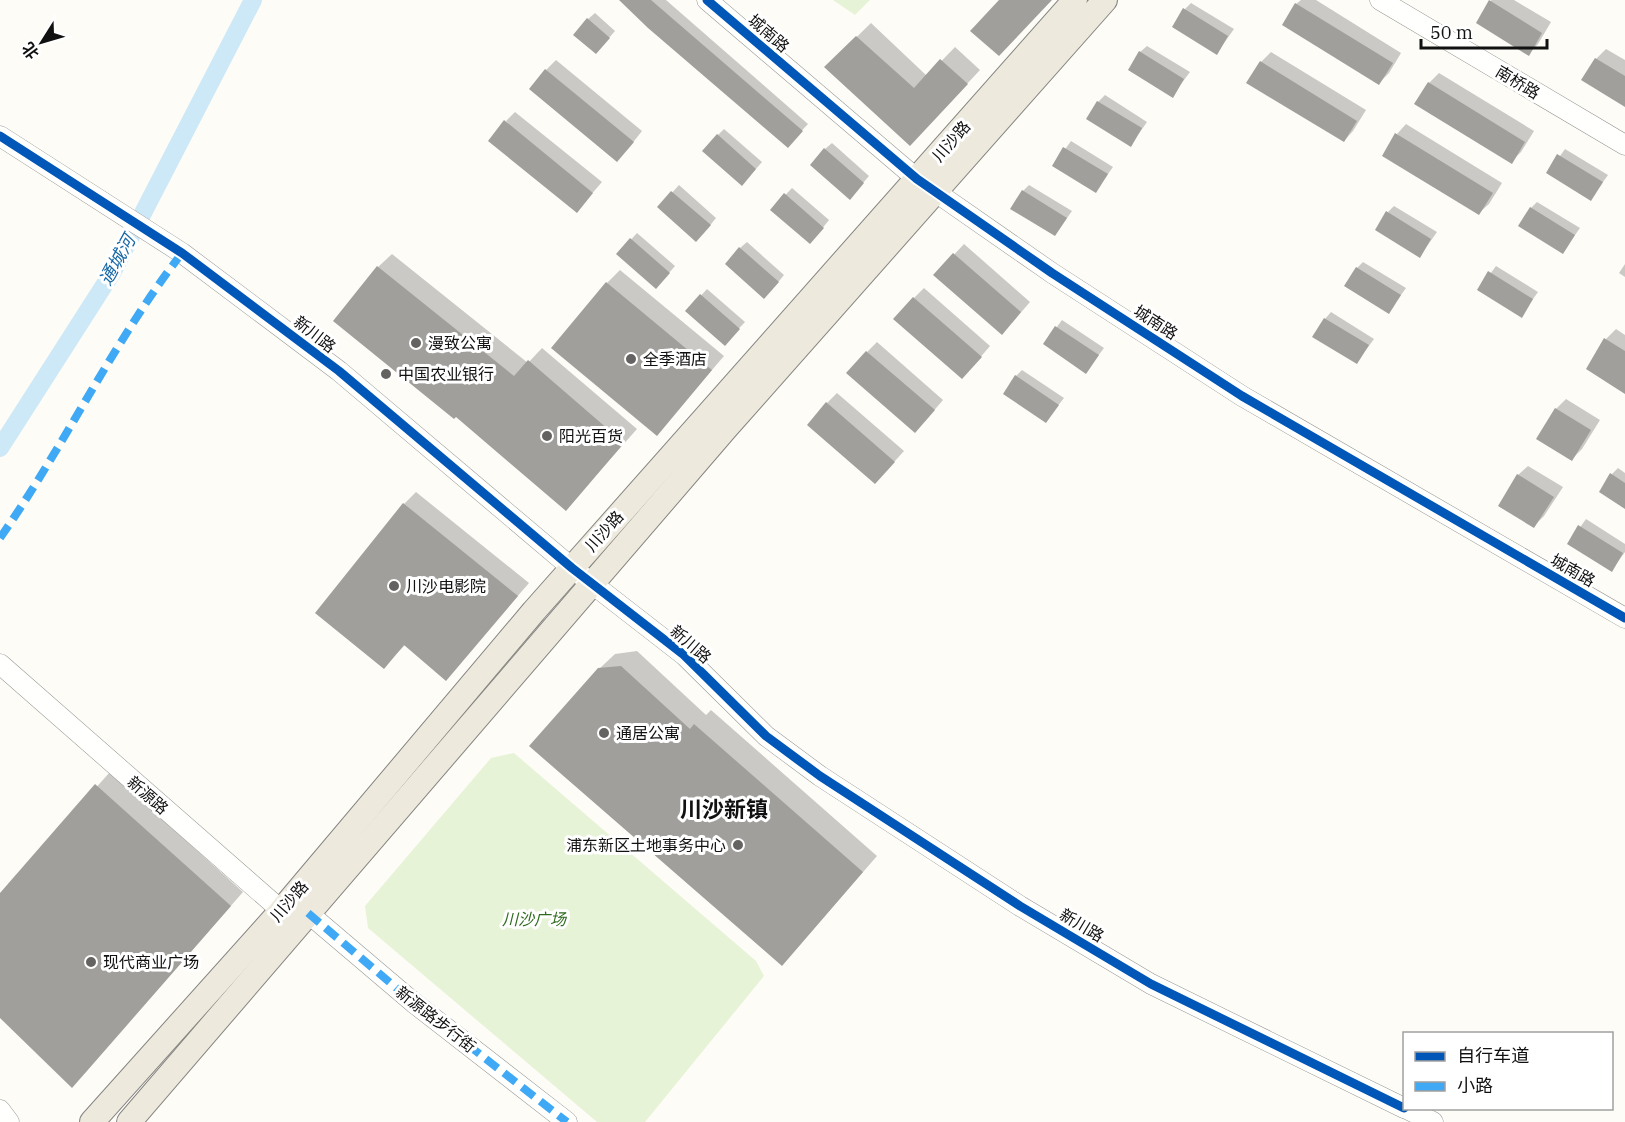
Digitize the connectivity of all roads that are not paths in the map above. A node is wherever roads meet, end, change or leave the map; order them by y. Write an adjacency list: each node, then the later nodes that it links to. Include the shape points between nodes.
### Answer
1 (706, 0): 7 (street, 城南路)
2 (1075, 0): 7 (main road, 川沙路)
3 (1105, 0): 7 (main road, 川沙路)
4 (1380, 0): 6 (street, 南桥路)
5 (0, 136): 8 (street, 新川路, via 173,248 339,371)
6 (1625, 145)
7 (926, 186): 8 (main road, 川沙路); 9 (main road, 川沙路); 10 (street, 城南路, via 1242,396)
8 (572, 568): 9 (street, 新川路); 12 (main road, 川沙路)
9 (592, 584): 12 (main road, 川沙路); 13 (street, 新川路, via 684,655 766,736 820,776 1010,900 1151,984)
10 (1625, 618)
11 (0, 664): 12 (street, 新源路)
12 (296, 916): 17 (main road, 川沙路); 18 (main road, 川沙路); 19 (street, 新源路步行街)
13 (1403, 1107)
14 (0, 1110): 16 (street)
15 (1409, 1110): 20 (street, 新川路)
16 (9, 1122)
17 (92, 1122)
18 (129, 1122)
19 (567, 1122)
20 (1433, 1122)

